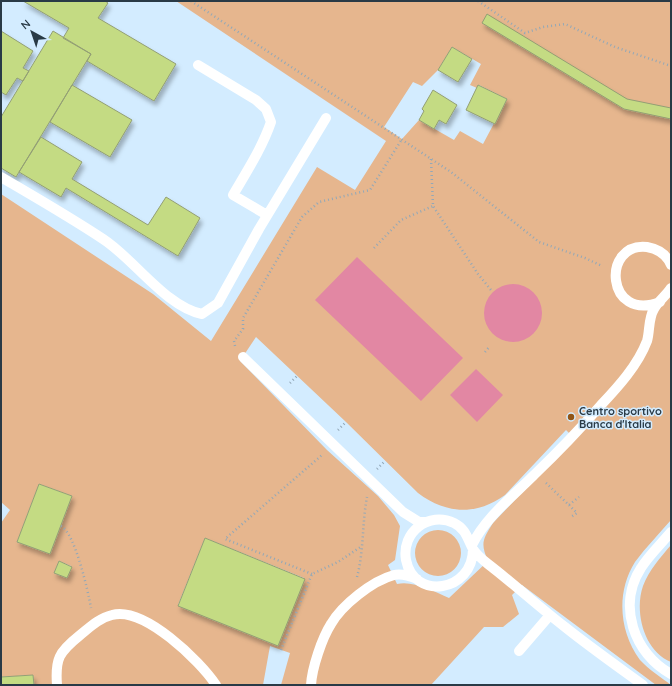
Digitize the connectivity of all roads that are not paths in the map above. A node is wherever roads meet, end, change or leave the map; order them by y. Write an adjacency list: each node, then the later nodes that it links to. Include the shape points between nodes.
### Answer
1 (198, 65): 4 (lane, via 256,100 266,109 271,122 266,137 232,194)
2 (326, 118): 4 (lane)
3 (1, 177): 4 (lane, via 104,239 174,300 189,311 202,314 218,303)
4 (268, 215)
5 (671, 265): 8 (lane, via 664,254 644,247 630,250 620,260 615,273 618,292)
6 (671, 288): 7 (lane)
7 (660, 302): 8 (lane, via 648,306); 9 (lane, via 652,312)
8 (635, 305): 9 (lane, via 645,311)
9 (650, 327): 12 (lane, via 642,352 601,406)
10 (243, 357): 11 (lane)
11 (403, 512): 13 (lane, via 418,522); 16 (lane)
12 (489, 519): 14 (lane, via 475,528); 17 (lane, via 478,532)
13 (425, 522): 14 (lane, via 443,519); 16 (lane)
14 (462, 528): 17 (lane)
15 (671, 532): 25 (lane, via 640,568 632,588 630,608 632,627 642,649 654,662)
16 (412, 533): 18 (lane)
17 (472, 547): 19 (lane); 20 (lane)
18 (405, 554): 21 (lane, via 401,567); 22 (lane, via 410,570)
19 (488, 563): 20 (lane, via 480,561); 23 (lane)
20 (470, 566): 22 (lane, via 462,578 447,585 434,586)
21 (394, 575): 22 (lane, via 404,574); 28 (lane, via 346,605 331,624 320,649)
22 (419, 580)
23 (550, 615): 24 (lane); 29 (lane)
24 (519, 651)
25 (671, 674)
26 (56, 685): 27 (lane, via 60,653 93,625 113,614 125,615 155,626 183,647)
27 (216, 685)
28 (311, 685)
29 (643, 685)

